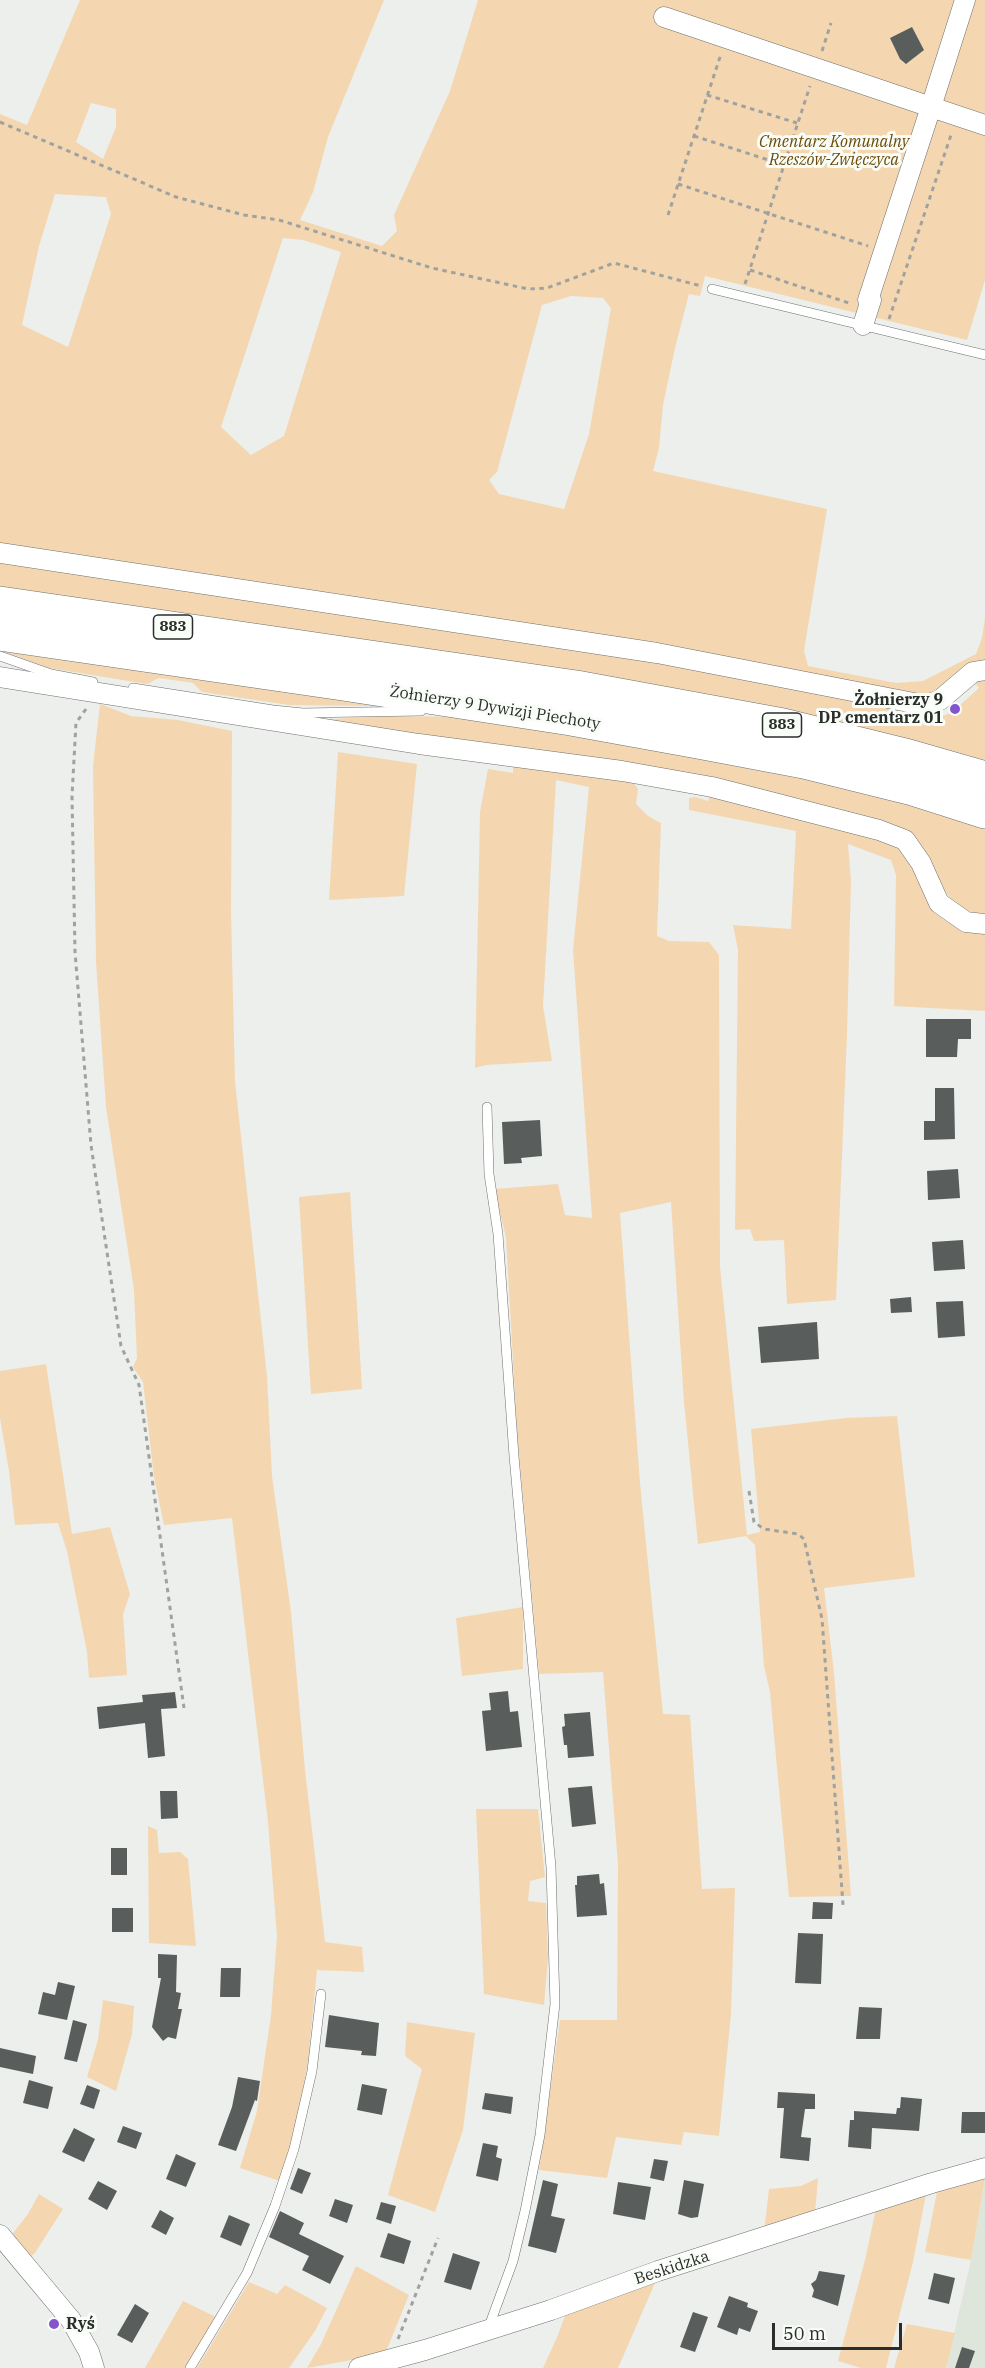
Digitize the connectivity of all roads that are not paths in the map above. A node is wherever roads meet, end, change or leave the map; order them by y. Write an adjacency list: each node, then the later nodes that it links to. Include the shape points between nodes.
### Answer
1 (965, 0): 3 (street)
2 (664, 17): 3 (street)
3 (931, 107): 4 (street); 6 (street)
4 (985, 125)
5 (712, 289): 6 (lane)
6 (862, 325): 7 (lane)
7 (985, 355)
8 (0, 553): 12 (street, via 657,653 919,705 940,700 973,672)
9 (0, 603): 14 (highway, Żołnierzy 9 Dywizji Piechoty / 883)
10 (0, 634): 17 (highway, Żołnierzy 9 Dywizji Piechoty / 883)
11 (0, 656): 15 (lane, via 79,680 273,710)
12 (985, 670)
13 (0, 677): 20 (street, via 712,787 905,840 921,863 939,903 966,922)
14 (573, 703): 17 (highway, Żołnierzy 9 Dywizji Piechoty / 883); 18 (highway, Żołnierzy 9 Dywizji Piechoty / 883, via 783,725); 19 (highway, Żołnierzy 9 Dywizji Piechoty / 883, via 913,789)
15 (432, 710)
16 (443, 710): 17 (lane)
17 (517, 711)
18 (985, 778)
19 (985, 812)
20 (985, 924)
21 (487, 1107): 25 (lane, via 489,1174 498,1234 551,1867 555,2004 540,2135 525,2211 513,2261)
22 (321, 1994): 27 (lane, via 312,2071 294,2149 275,2206 248,2273)
23 (985, 2168): 25 (street, Beskidzka)
24 (0, 2235): 26 (street, via 71,2320)
25 (488, 2329): 28 (street, Beskidzka)
26 (94, 2368)
27 (189, 2368)
28 (359, 2368)

